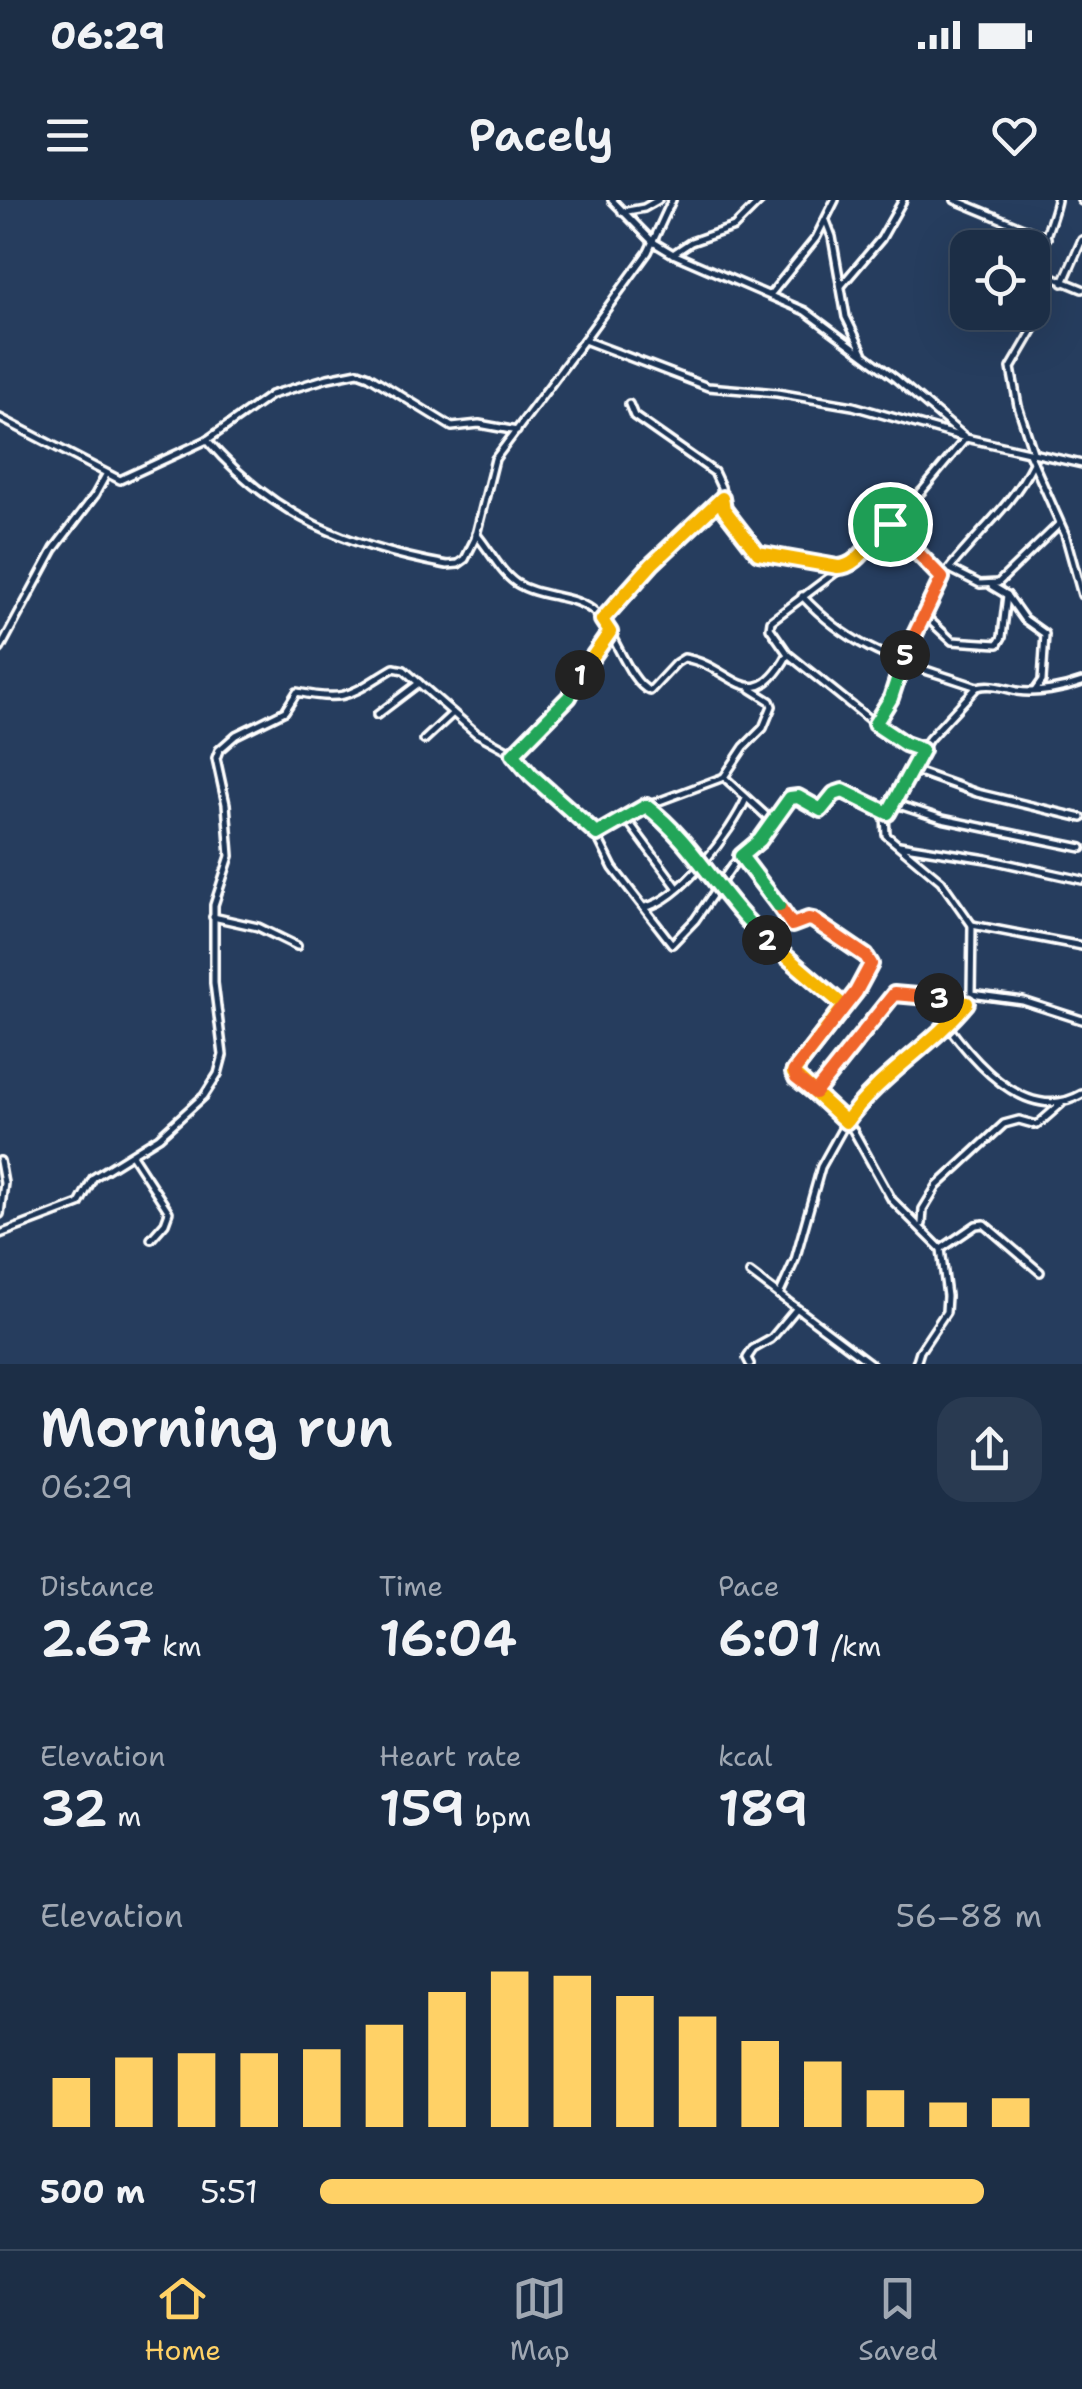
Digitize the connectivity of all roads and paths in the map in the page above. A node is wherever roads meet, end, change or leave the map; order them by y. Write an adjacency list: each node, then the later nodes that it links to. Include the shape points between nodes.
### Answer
1 (612, 200): 9 (street)
2 (658, 200): 9 (street)
3 (672, 200): 14 (street)
4 (761, 200): 15 (street, via 734,227)
5 (835, 200): 10 (street)
6 (903, 200): 18 (street)
7 (955, 200): 11 (street)
8 (1057, 200): 12 (street)
9 (622, 212): 14 (street)
10 (826, 221): 18 (street); 20 (street)
11 (1028, 230)
12 (1049, 230)
13 (1082, 240): 17 (street)
14 (654, 242): 15 (street); 22 (street)
15 (673, 254): 20 (street)
16 (1050, 277): 17 (street)
17 (1063, 283): 19 (street)
18 (840, 286): 23 (street)
19 (1082, 290)
20 (770, 295): 23 (street, via 805,310)
21 (1034, 330): 29 (street, via 1012,368)
22 (584, 340): 26 (street); 27 (street, via 708,387 854,406)
23 (864, 355): 27 (street)
24 (630, 404): 33 (street, via 634,416 714,472)
25 (0, 418): 32 (street)
26 (516, 431): 28 (street, via 452,426 358,372 271,395); 36 (street, via 495,459)
27 (966, 438): 29 (street); 35 (street)
28 (207, 440): 32 (street, via 126,479); 36 (street, via 282,508 367,545 458,564)
29 (1031, 452): 30 (street); 31 (street)
30 (1032, 463): 34 (street); 38 (street)
31 (1082, 464)
32 (106, 474): 47 (street, via 54,549)
33 (722, 498): 37 (street, via 758,553); 45 (street)
34 (1060, 522): 40 (street); 41 (street)
35 (890, 524): 37 (street); 39 (street)
36 (476, 534): 45 (street, via 519,585 581,603)
37 (843, 568): 42 (street)
38 (950, 569): 39 (street); 40 (street)
39 (942, 578): 44 (street)
40 (991, 586): 43 (street)
41 (1082, 595)
42 (802, 596): 48 (street, via 770,624); 49 (street, via 840,632)
43 (1007, 596): 44 (street, via 998,644 952,641); 54 (street, via 1045,634 1042,681)
44 (923, 614): 49 (street)
45 (602, 620): 46 (street)
46 (610, 632): 53 (street, via 645,690 684,658); 60 (street, via 569,697)
47 (0, 649)
48 (788, 654): 53 (street); 57 (street)
49 (902, 664): 52 (street); 57 (street)
50 (1082, 682): 54 (street)
51 (419, 683): 55 (street); 56 (street); 79 (street, via 400,667 338,698 297,692 285,711 219,750 230,856)
52 (977, 687): 54 (street); 59 (street)
53 (751, 689): 62 (street, via 770,701 771,710)
54 (1035, 690)
55 (453, 713): 58 (street); 60 (street)
56 (378, 715)
57 (875, 724): 59 (street)
58 (424, 740)
59 (922, 750): 61 (street)
60 (513, 754): 70 (street)
61 (910, 769): 64 (street); 68 (street)
62 (724, 778): 63 (street); 65 (street)
63 (746, 799): 69 (street); 74 (street, via 732,828)
64 (893, 802): 66 (street); 72 (street)
65 (646, 806): 67 (street); 74 (street)
66 (885, 814): 69 (street, via 843,791 821,810 794,797); 71 (street, via 884,828)
67 (625, 818): 70 (street); 76 (street)
68 (1082, 818)
69 (773, 822): 73 (street)
70 (597, 834): 78 (street, via 612,868)
71 (896, 845): 75 (street); 80 (street, via 941,880)
72 (1082, 848)
73 (741, 856): 77 (street); 85 (street, via 792,925 813,920 870,960)
74 (700, 864): 76 (street); 77 (street)
75 (1082, 880)
76 (677, 887): 78 (street)
77 (717, 888): 78 (street, via 672,944); 85 (street, via 752,928)
78 (643, 908)
79 (213, 917): 81 (street, via 258,927); 92 (street, via 222,1065 194,1106)
80 (972, 925): 82 (street); 83 (street)
81 (297, 946)
82 (1082, 946)
83 (971, 994): 84 (street); 86 (street, via 1023,1001)
84 (967, 1003): 87 (street); 89 (street, via 894,994)
85 (844, 1006): 89 (street, via 794,1071)
86 (1082, 1020)
87 (947, 1026): 90 (street, via 1015,1092 1040,1104); 91 (street)
88 (1082, 1091): 90 (street)
89 (815, 1093): 91 (street)
90 (1061, 1104): 95 (street, via 1034,1126 1008,1122 959,1164 926,1204)
91 (846, 1122): 95 (street, via 892,1200); 101 (street, via 821,1167)
92 (132, 1155): 96 (street, via 94,1178 79,1204); 97 (street, via 169,1212)
93 (0, 1162): 94 (street)
94 (0, 1214)
95 (922, 1227): 98 (street)
96 (0, 1234)
97 (152, 1238)
98 (941, 1249): 99 (street, via 982,1223); 105 (street, via 946,1312)
99 (1040, 1272)
100 (750, 1273): 101 (street)
101 (778, 1295): 102 (street)
102 (796, 1309): 103 (street, via 772,1339 749,1352); 104 (street)
103 (750, 1364)
104 (871, 1364)
105 (916, 1364)

